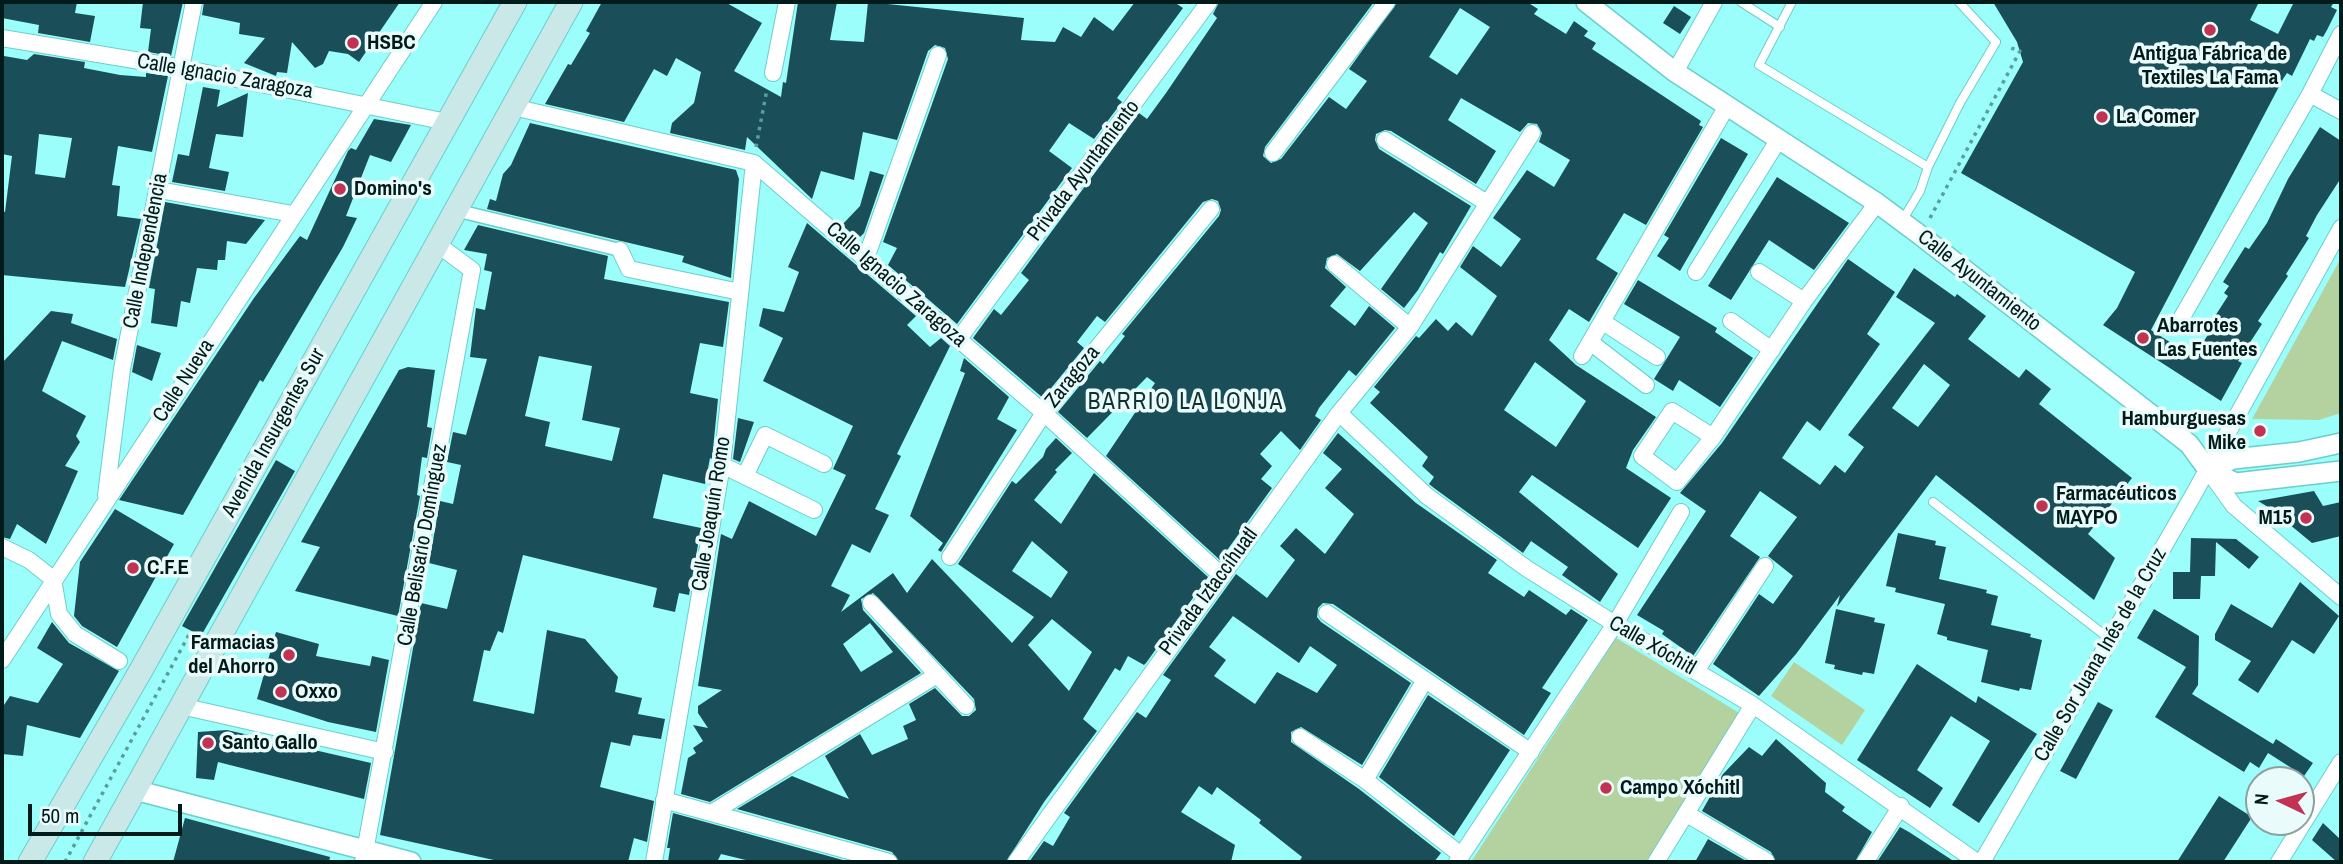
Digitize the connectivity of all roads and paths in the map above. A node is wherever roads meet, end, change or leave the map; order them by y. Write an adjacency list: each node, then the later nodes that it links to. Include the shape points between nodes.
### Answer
1 (194, 2): 18 (street, Calle Independencia)
2 (434, 2): 22 (street)
3 (514, 2): 26 (main road, Avenida Insurgentes Sur)
4 (571, 2): 24 (main road)
5 (787, 2): 20 (street)
6 (1209, 2): 54 (street, Privada Ayuntamiento)
7 (1387, 2): 30 (street)
8 (1586, 2): 19 (street, Calle Ayuntamiento)
9 (1714, 2): 19 (street)
10 (1741, 2): 13 (lane)
11 (1791, 2): 13 (lane)
12 (1959, 2): 32 (lane, via 1996,42)
13 (1780, 27): 32 (lane, via 1759,65)
14 (2341, 34): 21 (street)
15 (2, 38): 18 (street, Calle Ignacio Zaragoza)
16 (2020, 51): 41 (path)
17 (937, 55): 44 (street)
18 (182, 68): 22 (street, Calle Ignacio Zaragoza); 33 (street, Calle Independencia)
19 (1675, 72): 23 (street, Calle Ayuntamiento)
20 (773, 81): 31 (path, via 767,87)
21 (2310, 94): 25 (street); 52 (street)
22 (367, 104): 26 (street, Calle Ignacio Zaragoza); 38 (street, Calle Nueva)
23 (1727, 106): 28 (street, Calle Ayuntamiento); 50 (street)
24 (513, 107): 31 (street, Calle Ignacio Zaragoza); 37 (main road)
25 (2341, 111)
26 (447, 122): 103 (main road, Avenida Insurgentes Sur)
27 (1532, 133): 34 (street, Privada Iztaccíhuatl)
28 (1779, 139): 35 (street, Calle Ayuntamiento); 46 (street)
29 (1385, 140): 34 (street)
30 (1273, 153)
31 (754, 163): 44 (street, Calle Ignacio Zaragoza); 48 (street, Calle Joaquín Romo)
32 (1928, 167): 39 (lane)
33 (159, 190): 38 (street); 67 (street, Calle Independencia, via 122,369)
34 (1487, 203): 53 (street, Privada Iztaccíhuatl)
35 (1877, 203): 39 (street, Calle Ayuntamiento); 49 (street)
36 (1212, 209): 58 (street, Zaragoza)
37 (456, 211): 42 (main road); 43 (street)
38 (293, 214): 67 (street, Calle Nueva)
39 (1902, 221): 41 (street, Calle Ayuntamiento)
40 (2341, 228): 64 (street, Calle Sor Juana Inés de la Cruz)
41 (1920, 235): 64 (street, Calle Ayuntamiento, via 2189,444)
42 (436, 244): 88 (main road); 91 (street, Calle Belisario Domínguez, via 472,270)
43 (620, 250): 48 (street, via 629,269)
44 (866, 258): 54 (street, Calle Ignacio Zaragoza)
45 (1335, 264): 53 (street)
46 (1696, 272)
47 (1759, 272): 49 (street)
48 (740, 292): 63 (street, Calle Joaquín Romo)
49 (1804, 301): 55 (street)
50 (1602, 321): 56 (street); 57 (street, via 1586,349)
51 (1731, 321): 55 (street)
52 (2178, 324)
53 (1410, 327): 59 (street, Privada Iztaccíhuatl)
54 (958, 340): 58 (street, Calle Ignacio Zaragoza)
55 (1772, 350): 60 (street)
56 (1657, 357)
57 (1646, 385)
58 (1044, 413): 72 (street, Zaragoza); 74 (street, Calle Ignacio Zaragoza)
59 (1339, 413): 74 (street, Privada Iztaccíhuatl); 79 (street, Calle Xóchitl, via 1427,496)
60 (1713, 437): 60 (street, via 1672,411 1642,456 1678,482)
61 (2341, 443): 64 (street, via 2233,459)
62 (824, 464): 66 (street, via 765,435)
63 (722, 465): 66 (street); 96 (street, Calle Joaquín Romo)
64 (2208, 470): 65 (street, via 2235,483); 76 (street, Calle Ayuntamiento, via 2234,506); 81 (street, Calle Sor Juana Inés de la Cruz)
65 (2341, 471)
66 (744, 476): 69 (street)
67 (105, 501): 75 (street, Calle Nueva)
68 (1933, 502): 81 (lane)
69 (814, 510)
70 (1681, 512): 79 (street)
71 (2, 547): 75 (street)
72 (950, 557)
73 (1765, 566): 84 (street)
74 (1221, 575): 109 (street, Privada Iztaccíhuatl)
75 (53, 579): 82 (street, Calle Nueva); 83 (street, via 60,614 75,634)
76 (2341, 597)
77 (870, 603): 85 (street)
78 (1327, 613): 86 (street)
79 (1615, 624): 84 (street, Calle Xóchitl); 92 (street)
80 (191, 631): 104 (path)
81 (2111, 639): 112 (street, Calle Sor Juana Inés de la Cruz)
82 (2, 660)
83 (120, 661)
84 (1696, 671): 87 (street, Calle Xóchitl)
85 (937, 675): 89 (street); 98 (street)
86 (1425, 680): 92 (street); 94 (street)
87 (1753, 705): 97 (street, Calle Xóchitl); 99 (street)
88 (181, 706): 91 (street); 95 (main road)
89 (966, 706)
90 (1300, 737): 94 (street)
91 (385, 752): 100 (street, Calle Belisario Domínguez)
92 (1531, 752): 101 (street)
93 (2341, 762): 113 (street)
94 (1365, 779): 101 (street)
95 (135, 790): 100 (street); 105 (main road)
96 (664, 800): 98 (street); 107 (street, Calle Joaquín Romo)
97 (1901, 806): 111 (street); 112 (street, Calle Xóchitl)
98 (713, 811): 108 (street)
99 (1687, 814): 102 (street); 110 (street)
100 (364, 856): 106 (street)
101 (1459, 859)
102 (1766, 861)
103 (30, 862)
104 (65, 862)
105 (95, 862)
106 (411, 862)
107 (654, 862)
108 (889, 862)
109 (1016, 862)
110 (1656, 862)
111 (1865, 862)
112 (1980, 862)
113 (2279, 862)

